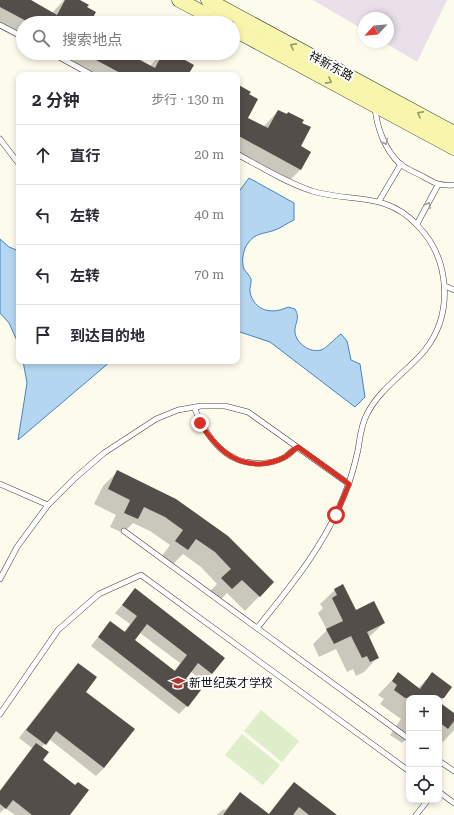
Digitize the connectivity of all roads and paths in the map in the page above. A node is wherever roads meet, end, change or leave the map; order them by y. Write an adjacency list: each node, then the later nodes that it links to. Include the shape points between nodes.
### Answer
1 (179, 0): 3 (street)
2 (208, 0): 4 (street, 祥新东路, one-way to 2)
3 (209, 16)
4 (238, 16)
5 (240, 17): 12 (street, 祥新东路, one-way to 5)
6 (0, 25): 7 (lane)
7 (16, 33)
8 (240, 33): 11 (street, 祥新东路, one-way to 11)
9 (65, 60): 10 (lane)
10 (87, 72)
11 (374, 105): 14 (street, 祥新东路); 17 (lane, one-way to 17, via 382,137)
12 (454, 133)
13 (0, 139): 16 (lane)
14 (454, 148)
15 (240, 156): 20 (lane, via 311,190 329,195)
16 (16, 160)
17 (401, 164): 18 (lane); 20 (lane)
18 (438, 185): 19 (lane); 21 (lane, one-way to 18)
19 (454, 185)
20 (379, 201): 21 (lane, via 400,211)
21 (418, 224): 22 (lane, via 432,242 441,263)
22 (445, 286): 23 (lane); 27 (lane, via 444,308 433,337 425,350 376,400 366,415)
23 (454, 290)
24 (194, 407): 25 (lane, via 225,406 248,412); 25 (lane, via 200,423 210,438 222,451 237,460 253,464 269,463); 28 (lane, via 156,419 104,454)
25 (298, 447): 27 (lane)
26 (0, 484): 28 (lane)
27 (349, 484): 31 (lane, via 336,515 313,555)
28 (48, 505): 30 (lane, via 17,547)
29 (124, 531): 31 (lane)
30 (0, 579)
31 (257, 628): 33 (lane)
32 (0, 714): 35 (lane, via 58,630 99,594 141,575)
33 (406, 737)
34 (442, 762): 36 (lane)
35 (406, 768)
36 (454, 771)
37 (442, 794): 39 (lane)
38 (426, 803): 40 (lane)
39 (454, 803)
40 (416, 815)

